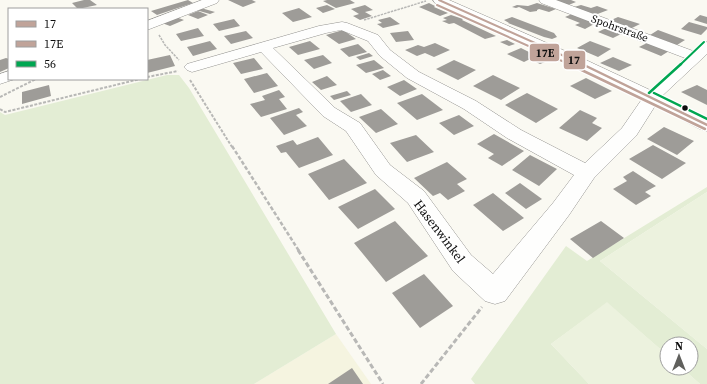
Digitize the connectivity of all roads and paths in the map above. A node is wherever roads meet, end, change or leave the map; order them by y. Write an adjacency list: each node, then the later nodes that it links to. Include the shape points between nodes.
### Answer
1 (212, 0): 5 (street)
2 (430, 0): 6 (path)
3 (439, 0): 12 (street)
4 (545, 0): 8 (street, Spohrstraße)
5 (151, 24): 9 (path)
6 (342, 26): 7 (street); 15 (street, via 373,38 385,52 413,75)
7 (264, 47): 9 (street); 16 (street, Hasenwinkel, via 329,112 353,127 383,170 416,197 462,262)
8 (701, 51): 12 (street)
9 (184, 69): 10 (path); 17 (path)
10 (148, 77)
11 (136, 80): 13 (path, via 5,112)
12 (652, 97): 14 (street); 15 (street, via 629,132)
13 (0, 109)
14 (707, 125)
15 (587, 173): 16 (street)
16 (495, 292): 18 (path, via 452,342)
17 (383, 384)
18 (421, 384)

